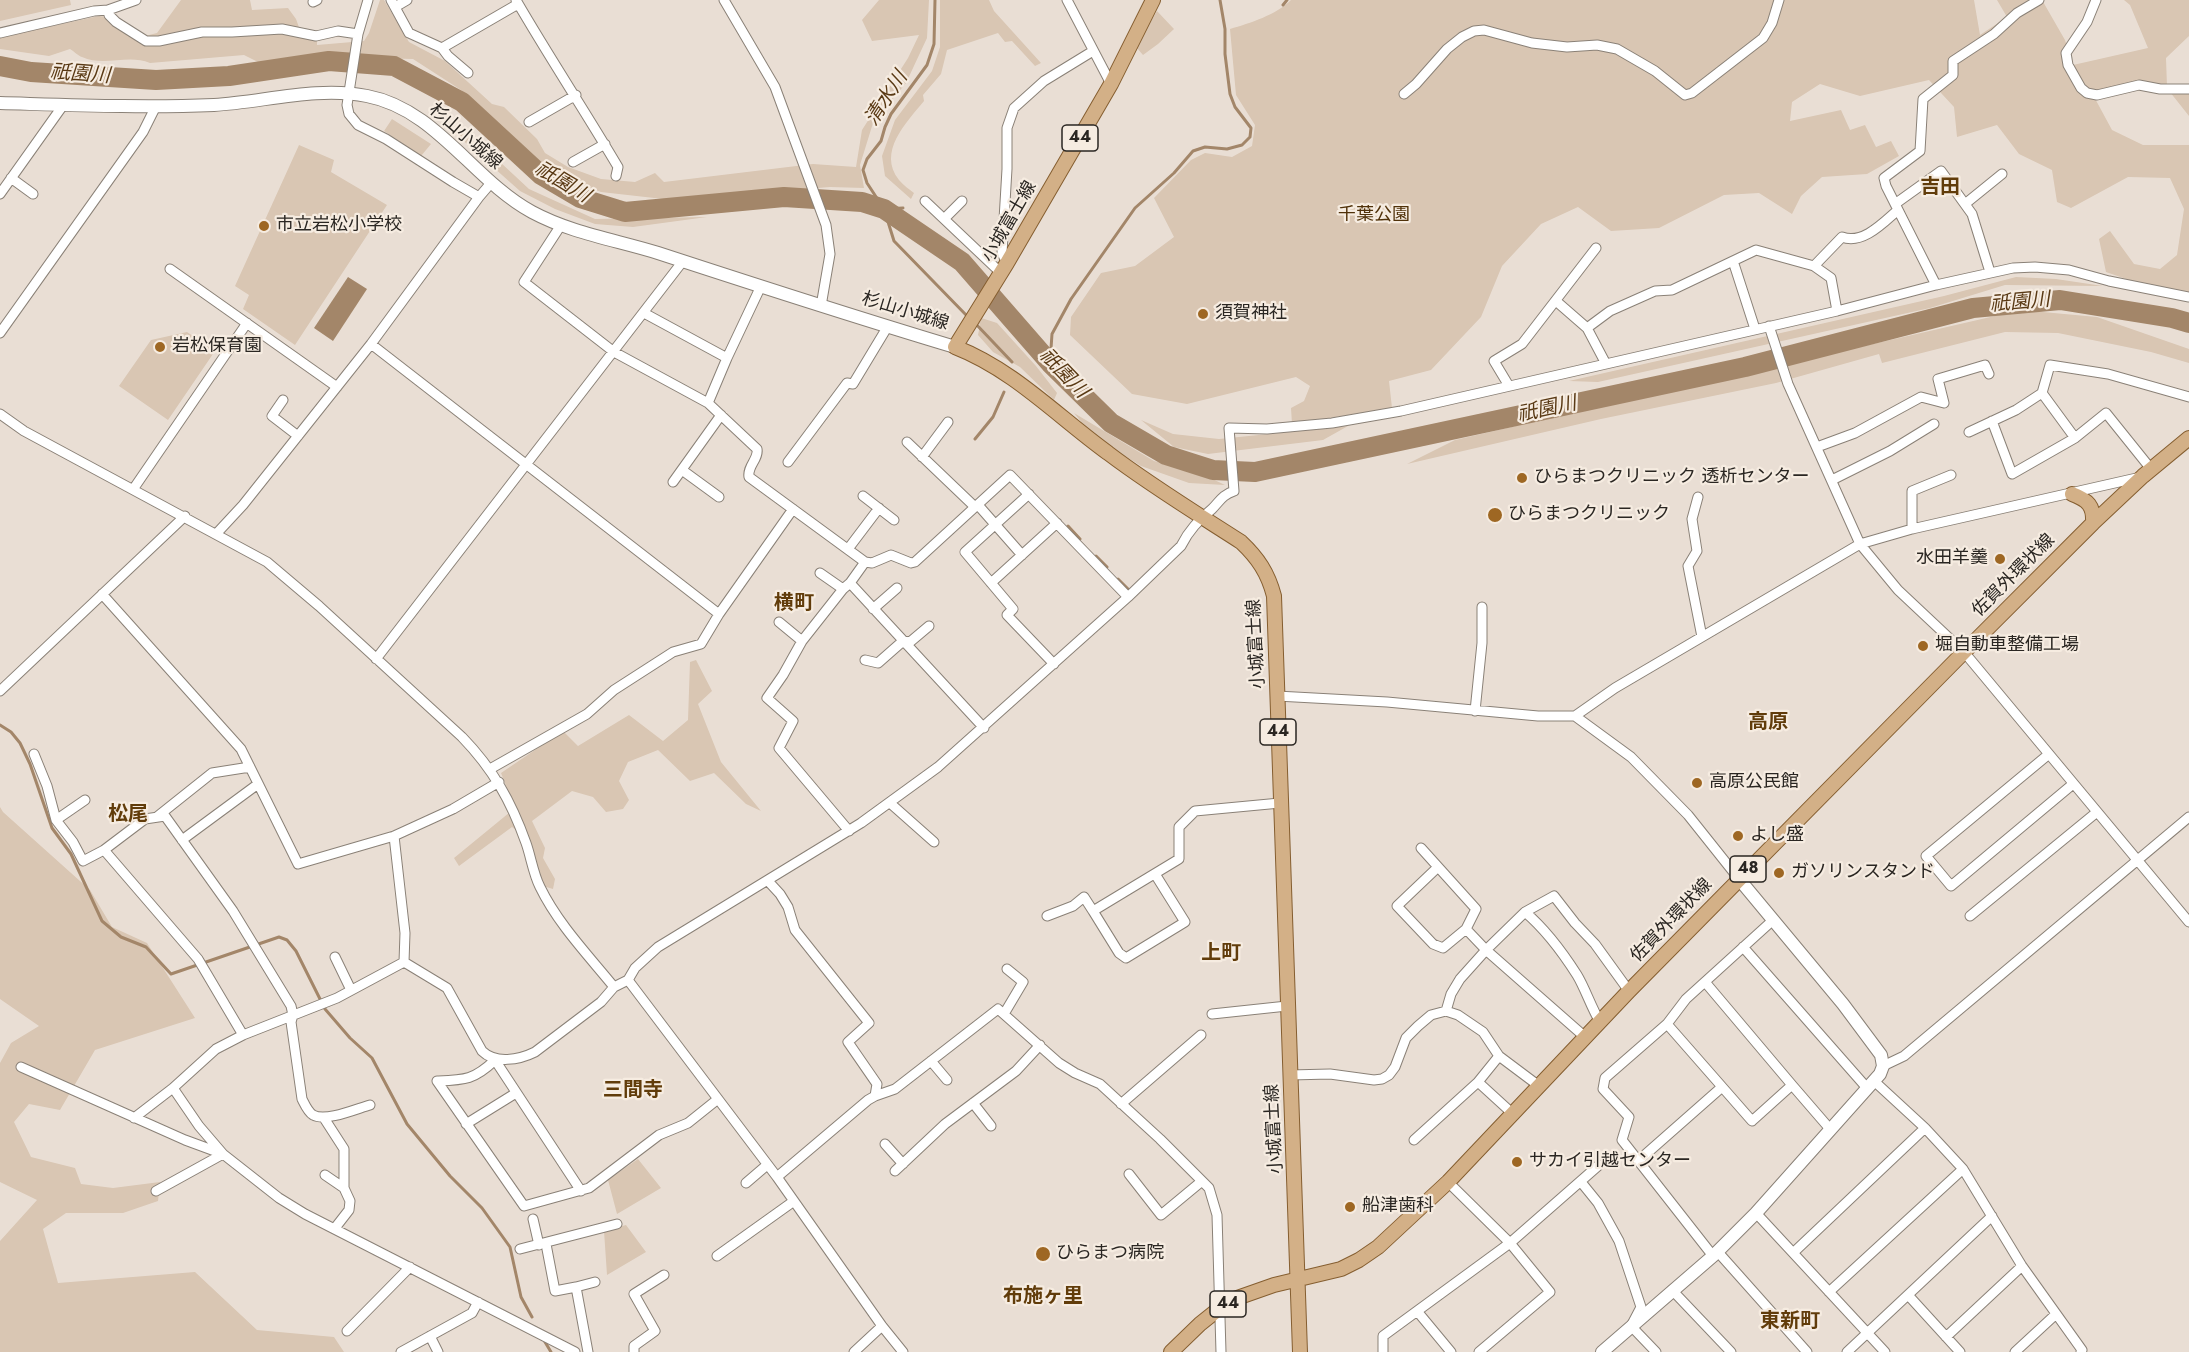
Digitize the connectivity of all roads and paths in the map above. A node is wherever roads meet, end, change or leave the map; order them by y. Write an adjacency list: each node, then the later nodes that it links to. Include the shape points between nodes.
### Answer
1 (136, 0): 12 (street)
2 (407, 0): 11 (street)
3 (724, 0): 52 (street, via 775,87 826,225 830,254)
4 (1067, 0): 16 (street)
5 (1153, 0): 18 (main road, 小城富士線 / 44)
6 (1779, 0): 21 (street, via 1763,38 1685,95 1655,71 1617,49 1532,44 1484,30 1462,37)
7 (2039, 0): 38 (street, via 1953,61 1953,75 1923,99 1920,151 1884,178)
8 (2096, 0): 20 (street, via 2066,53 2065,59 2081,88 2097,95 2139,85)
9 (366, 2): 14 (street)
10 (517, 2): 15 (street); 22 (street)
11 (393, 4): 15 (street, via 409,33)
12 (108, 10): 13 (street); 14 (street, via 116,22 146,41 202,32 282,29 316,36 338,31)
13 (0, 33)
14 (358, 34): 19 (street)
15 (442, 48): 17 (street)
16 (1093, 51): 18 (street); 45 (street, via 1044,81 1014,108 1007,128)
17 (468, 73)
18 (1111, 84): 45 (main road, 小城富士線 / 44)
19 (350, 87): 25 (main road, 杉山小城線, via 217,105); 31 (main road, 杉山小城線, via 411,114); 34 (street, via 349,114 358,125)
20 (2189, 89)
21 (1404, 94)
22 (576, 95): 26 (street); 27 (street)
23 (0, 103): 24 (main road, 杉山小城線)
24 (64, 105): 25 (main road, 杉山小城線); 32 (street)
25 (156, 106): 60 (street, via 143,132)
26 (529, 122)
27 (605, 144): 28 (street); 30 (street, via 618,167)
28 (573, 162)
29 (2002, 174): 37 (street)
30 (616, 176)
31 (491, 183): 34 (street); 40 (main road, 杉山小城線, via 532,212)
32 (4, 185): 33 (street)
33 (33, 194)
34 (479, 197): 61 (street)
35 (925, 201): 39 (street)
36 (962, 201): 39 (street)
37 (1965, 204): 38 (street, via 1941,171); 47 (street, via 1972,214)
38 (1896, 207): 44 (street, via 1874,231 1849,240 1842,237); 48 (street)
39 (944, 219): 45 (street)
40 (561, 225): 42 (main road, 杉山小城線); 63 (street, via 524,282)
41 (1596, 248): 51 (street)
42 (683, 261): 49 (main road, 杉山小城線); 54 (street)
43 (1733, 261): 44 (street, via 1756,250); 58 (street, via 1672,290 1655,291 1610,311); 59 (street)
44 (1814, 266): 53 (street, via 1831,278)
45 (1004, 268): 62 (main road, 小城富士線 / 44)
46 (170, 269): 55 (street)
47 (1990, 272): 48 (street); 50 (street, via 2035,267 2069,270)
48 (1936, 285): 53 (street)
49 (761, 286): 52 (main road, 杉山小城線); 64 (street)
50 (2189, 297)
51 (1556, 301): 58 (street); 67 (street, via 1522,344 1494,361)
52 (821, 306): 56 (main road, 杉山小城線)
53 (1837, 311): 57 (street)
54 (644, 313): 63 (street); 64 (street)
55 (247, 323): 68 (street); 92 (street)
56 (888, 326): 62 (main road, 杉山小城線); 85 (street, via 853,384 848,383)
57 (1769, 326): 59 (street); 83 (street, via 1788,384)
58 (1587, 328): 65 (street)
59 (1755, 330): 65 (street)
60 (0, 333)
61 (371, 344): 68 (street); 86 (street)
62 (955, 346): 102 (main road, 小城富士線 / 44, via 1004,371 1109,454)
63 (614, 352): 72 (street); 86 (street)
64 (727, 358): 72 (street)
65 (1606, 364): 67 (street)
66 (1989, 374): 83 (street, via 1985,365 1938,379 1944,403 1920,397 1855,433)
67 (1509, 386): 102 (street, via 1332,423 1229,428 1234,491 1225,494)
68 (337, 387): 79 (street)
69 (2042, 393): 70 (street, via 2050,365 2108,374); 76 (street); 80 (street)
70 (2189, 397)
71 (283, 400): 79 (street, via 272,416)
72 (708, 403): 74 (street)
73 (0, 414): 92 (street, via 24,431)
74 (721, 415): 87 (street); 100 (street, via 757,448 749,477)
75 (948, 422): 84 (street)
76 (1992, 422): 78 (street); 80 (street, via 2012,474)
77 (1935, 424): 90 (street)
78 (1969, 432)
79 (298, 436): 108 (street)
80 (2075, 438): 88 (street, via 2106,413)
81 (2189, 438): 88 (main road, 佐賀外環状線 / 48)
82 (907, 442): 84 (street)
83 (1817, 447): 90 (street)
84 (922, 457): 98 (street)
85 (788, 462)
86 (526, 465): 121 (street); 128 (street)
87 (682, 470): 91 (street); 96 (street)
88 (2147, 473): 94 (street); 105 (main road, 佐賀外環状線 / 48)
89 (1951, 475): 107 (street, via 1912,491)
90 (1832, 480): 109 (street)
91 (673, 482)
92 (134, 488): 101 (street)
93 (1029, 494): 98 (street, via 1010,475); 104 (street); 106 (street)
94 (2072, 494): 105 (main road, via 2090,505 2094,513); 107 (street)
95 (863, 496): 99 (street)
96 (719, 497)
97 (1698, 497): 124 (street, via 1692,519 1697,551 1688,566)
98 (976, 506): 106 (street); 112 (street, via 915,562 891,555)
99 (879, 508): 103 (street); 110 (street)
100 (794, 509): 110 (street); 121 (street)
101 (185, 516): 108 (street); 117 (street)
102 (1202, 516): 118 (street, via 1181,546); 132 (main road, 小城富士線 / 44, via 1254,554 1270,580 1274,596)
103 (894, 520)
104 (1057, 523): 111 (street); 118 (street)
105 (2092, 523): 127 (main road, 佐賀外環状線 / 48)
106 (995, 524): 111 (street); 114 (street, via 965,552)
107 (1912, 529): 109 (street)
108 (217, 533): 128 (street, via 267,562)
109 (1860, 544): 124 (street); 127 (street, via 1898,590)
110 (848, 549): 112 (street)
111 (1022, 555): 114 (street)
112 (865, 562): 115 (street)
113 (820, 573): 115 (street)
114 (991, 583): 130 (street, via 1013,609 1007,615)
115 (846, 586): 120 (street); 125 (street)
116 (897, 588): 120 (street)
117 (102, 594): 131 (street); 138 (street, via 236,742)
118 (1128, 597): 130 (street)
119 (1482, 607): 133 (street)
120 (873, 609): 126 (street)
121 (719, 614): 139 (street, via 701,644 673,652 614,690 586,714)
122 (779, 622): 125 (street)
123 (929, 626): 126 (street, via 910,642)
124 (1702, 637): 134 (street)
125 (802, 640): 150 (street, via 767,698 793,721 779,748)
126 (903, 641): 129 (street, via 878,663); 135 (street)
127 (1964, 652): 137 (street); 159 (main road, 佐賀外環状線 / 48)
128 (376, 659): 139 (street, via 462,737)
129 (866, 660)
130 (1054, 664): 135 (street)
131 (0, 691)
132 (1277, 696): 133 (street); 145 (main road, 小城富士線 / 44)
133 (1475, 711): 134 (street)
134 (1575, 716): 159 (street, via 1631,757 1688,815)
135 (984, 728): 144 (street)
136 (34, 754): 149 (street)
137 (2049, 754): 142 (street); 142 (street, via 1926,856 1951,886)
138 (250, 767): 141 (street); 147 (street, via 212,773)
139 (490, 769): 140 (street)
140 (499, 782): 151 (street); 175 (street, via 549,904)
141 (258, 784): 151 (street, via 298,864); 152 (street)
142 (2073, 784): 146 (street)
143 (86, 800): 149 (street)
144 (891, 803): 150 (street); 153 (street)
145 (1280, 803): 158 (street, via 1195,811 1179,827 1179,859); 178 (main road, 小城富士線 / 44)
146 (2097, 812): 156 (street); 164 (street)
147 (158, 816): 152 (street, via 165,816); 155 (street, via 146,819)
148 (2189, 817): 156 (street)
149 (56, 820): 155 (street, via 83,861)
150 (849, 831): 160 (street)
151 (394, 836): 171 (street, via 405,933)
152 (182, 840): 182 (street, via 233,911)
153 (934, 842)
154 (1421, 848): 157 (street)
155 (104, 850): 185 (street, via 198,959)
156 (2137, 860): 166 (street); 192 (street, via 1904,1056)
157 (1438, 867): 167 (street, via 1476,909); 167 (street, via 1397,906 1433,944 1443,948)
158 (1155, 874): 161 (street); 161 (street, via 1185,922 1126,958)
159 (1739, 879): 165 (main road); 177 (main road, 佐賀外環状線 / 48)
160 (768, 881): 173 (street, via 658,947); 203 (street, via 788,907 795,930 869,1023 848,1042 877,1084)
161 (1093, 911): 163 (street, via 1084,897)
162 (1525, 912): 169 (street); 177 (street, via 1554,896); 183 (street, via 1578,976)
163 (1047, 916)
164 (1970, 916)
165 (1772, 921): 168 (street); 192 (main road, via 1843,1004 1881,1055)
166 (2189, 922)
167 (1466, 929): 169 (street)
168 (1743, 947): 174 (street); 197 (street)
169 (1486, 950): 179 (street, via 1460,979); 187 (street)
170 (335, 957): 176 (street)
171 (404, 962): 176 (street); 190 (street, via 447,988 482,1051)
172 (1007, 969): 180 (street, via 1023,982)
173 (628, 980): 175 (street); 204 (street)
174 (1705, 982): 184 (street); 198 (street)
175 (614, 987): 190 (street, via 601,1002 535,1052)
176 (351, 990): 182 (street)
177 (1629, 991): 183 (main road, 佐賀外環状線 / 48)
178 (1287, 1006): 181 (street); 194 (main road, 小城富士線 / 44)
179 (1446, 1011): 189 (street, via 1483,1032); 194 (street, via 1431,1015 1406,1038 1395,1067 1382,1079)
180 (1004, 1014): 188 (street); 191 (street, via 998,1009)
181 (1212, 1014)
182 (293, 1015): 185 (street); 210 (street, via 302,1100 314,1116)
183 (1600, 1022): 187 (main road, 佐賀外環状線 / 48)
184 (1667, 1024): 200 (street); 218 (street, via 1605,1078 1603,1089 1629,1117 1622,1140)
185 (243, 1035): 201 (street, via 216,1049)
186 (1201, 1035): 206 (street)
187 (1586, 1037): 199 (main road, 佐賀外環状線 / 48)
188 (1040, 1045): 205 (street, via 1016,1071); 206 (street, via 1075,1073 1100,1084)
189 (1499, 1056): 196 (street); 199 (street)
190 (495, 1060): 202 (street); 211 (street, via 480,1074 459,1081 437,1081)
191 (932, 1061): 195 (street); 203 (street, via 895,1089)
192 (1883, 1066): 197 (main road)
193 (21, 1067): 209 (street)
194 (1290, 1075): 247 (main road, 小城富士線 / 44)
195 (947, 1080)
196 (1478, 1082): 208 (street); 215 (street)
197 (1870, 1084): 213 (street); 214 (main road)
198 (1792, 1085): 200 (street, via 1752,1120); 214 (street)
199 (1539, 1086): 208 (main road, 佐賀外環状線 / 48)
200 (1722, 1087): 218 (street)
201 (173, 1088): 209 (street); 217 (street)
202 (516, 1093): 211 (street); 231 (street)
203 (875, 1096): 224 (street)
204 (718, 1099): 220 (street); 231 (street, via 688,1123 660,1135)
205 (973, 1103): 212 (street); 216 (street, via 899,1168)
206 (1120, 1104): 225 (street)
207 (370, 1105): 210 (street)
208 (1513, 1114): 226 (main road, 佐賀外環状線 / 48)
209 (134, 1118): 217 (street)
210 (324, 1118): 229 (street, via 344,1149)
211 (466, 1124): 231 (street, via 524,1206)
212 (991, 1126)
213 (1925, 1128): 221 (street); 242 (street)
214 (1830, 1130): 233 (main road)
215 (1414, 1140)
216 (885, 1144)
217 (223, 1154): 230 (street); 237 (street, via 279,1198)
218 (1638, 1161): 241 (street)
219 (1599, 1164): 227 (street)
220 (767, 1165): 224 (street); 228 (street)
221 (1963, 1169): 234 (street); 251 (street)
222 (1129, 1174): 225 (street, via 1161,1215)
223 (325, 1175): 229 (street)
224 (777, 1177): 232 (street)
225 (1202, 1181): 254 (street, via 1217,1215)
226 (1448, 1182): 238 (street); 247 (main road, 佐賀外環状線 / 48, via 1359,1260 1341,1269)
227 (1581, 1182): 238 (street); 258 (street, via 1620,1241 1641,1307)
228 (746, 1183)
229 (344, 1188): 237 (street, via 349,1210)
230 (156, 1191)
231 (581, 1191)
232 (794, 1201): 243 (street); 257 (street)
233 (1756, 1213): 241 (main road); 242 (street)
234 (1992, 1216): 244 (street); 252 (street)
235 (533, 1219): 239 (street)
236 (617, 1224): 239 (street)
237 (335, 1228): 245 (street)
238 (1510, 1243): 255 (street); 275 (street, via 1550,1292)
239 (542, 1244): 240 (street); 249 (street, via 555,1291)
240 (520, 1249)
241 (1715, 1253): 250 (main road); 279 (street)
242 (1793, 1253): 251 (street)
243 (717, 1256)
244 (2022, 1266): 256 (street); 262 (street)
245 (410, 1267): 253 (street); 259 (street)
246 (664, 1275): 267 (street, via 634,1294 655,1331 634,1346)
247 (1298, 1279): 254 (main road, 44, via 1237,1298); 272 (main road)
248 (595, 1282): 249 (street)
249 (576, 1287): 266 (street)
250 (1672, 1290): 258 (main road); 278 (street)
251 (1829, 1292): 260 (street)
252 (1908, 1295): 260 (street); 262 (street)
253 (478, 1302): 261 (street, via 472,1313); 265 (street)
254 (1220, 1308): 270 (main road, 44); 271 (street)
255 (1417, 1311): 273 (street, via 1383,1336); 274 (street)
256 (2055, 1315): 283 (street); 284 (street)
257 (882, 1326): 268 (street); 269 (street)
258 (1631, 1326): 276 (main road); 277 (street)
259 (347, 1331)
260 (1868, 1333): 280 (street); 281 (street)
261 (430, 1336): 263 (street); 264 (street)
262 (1946, 1337): 282 (street)
263 (400, 1352)
264 (438, 1352)
265 (575, 1352)
266 (588, 1352)
267 (634, 1352)
268 (854, 1352)
269 (903, 1352)
270 (1171, 1352)
271 (1221, 1352)
272 (1300, 1352)
273 (1383, 1352)
274 (1451, 1352)
275 (1479, 1352)
276 (1602, 1352)
277 (1656, 1352)
278 (1731, 1352)
279 (1807, 1352)
280 (1847, 1352)
281 (1885, 1352)
282 (1960, 1352)
283 (2015, 1352)
284 (2081, 1352)

